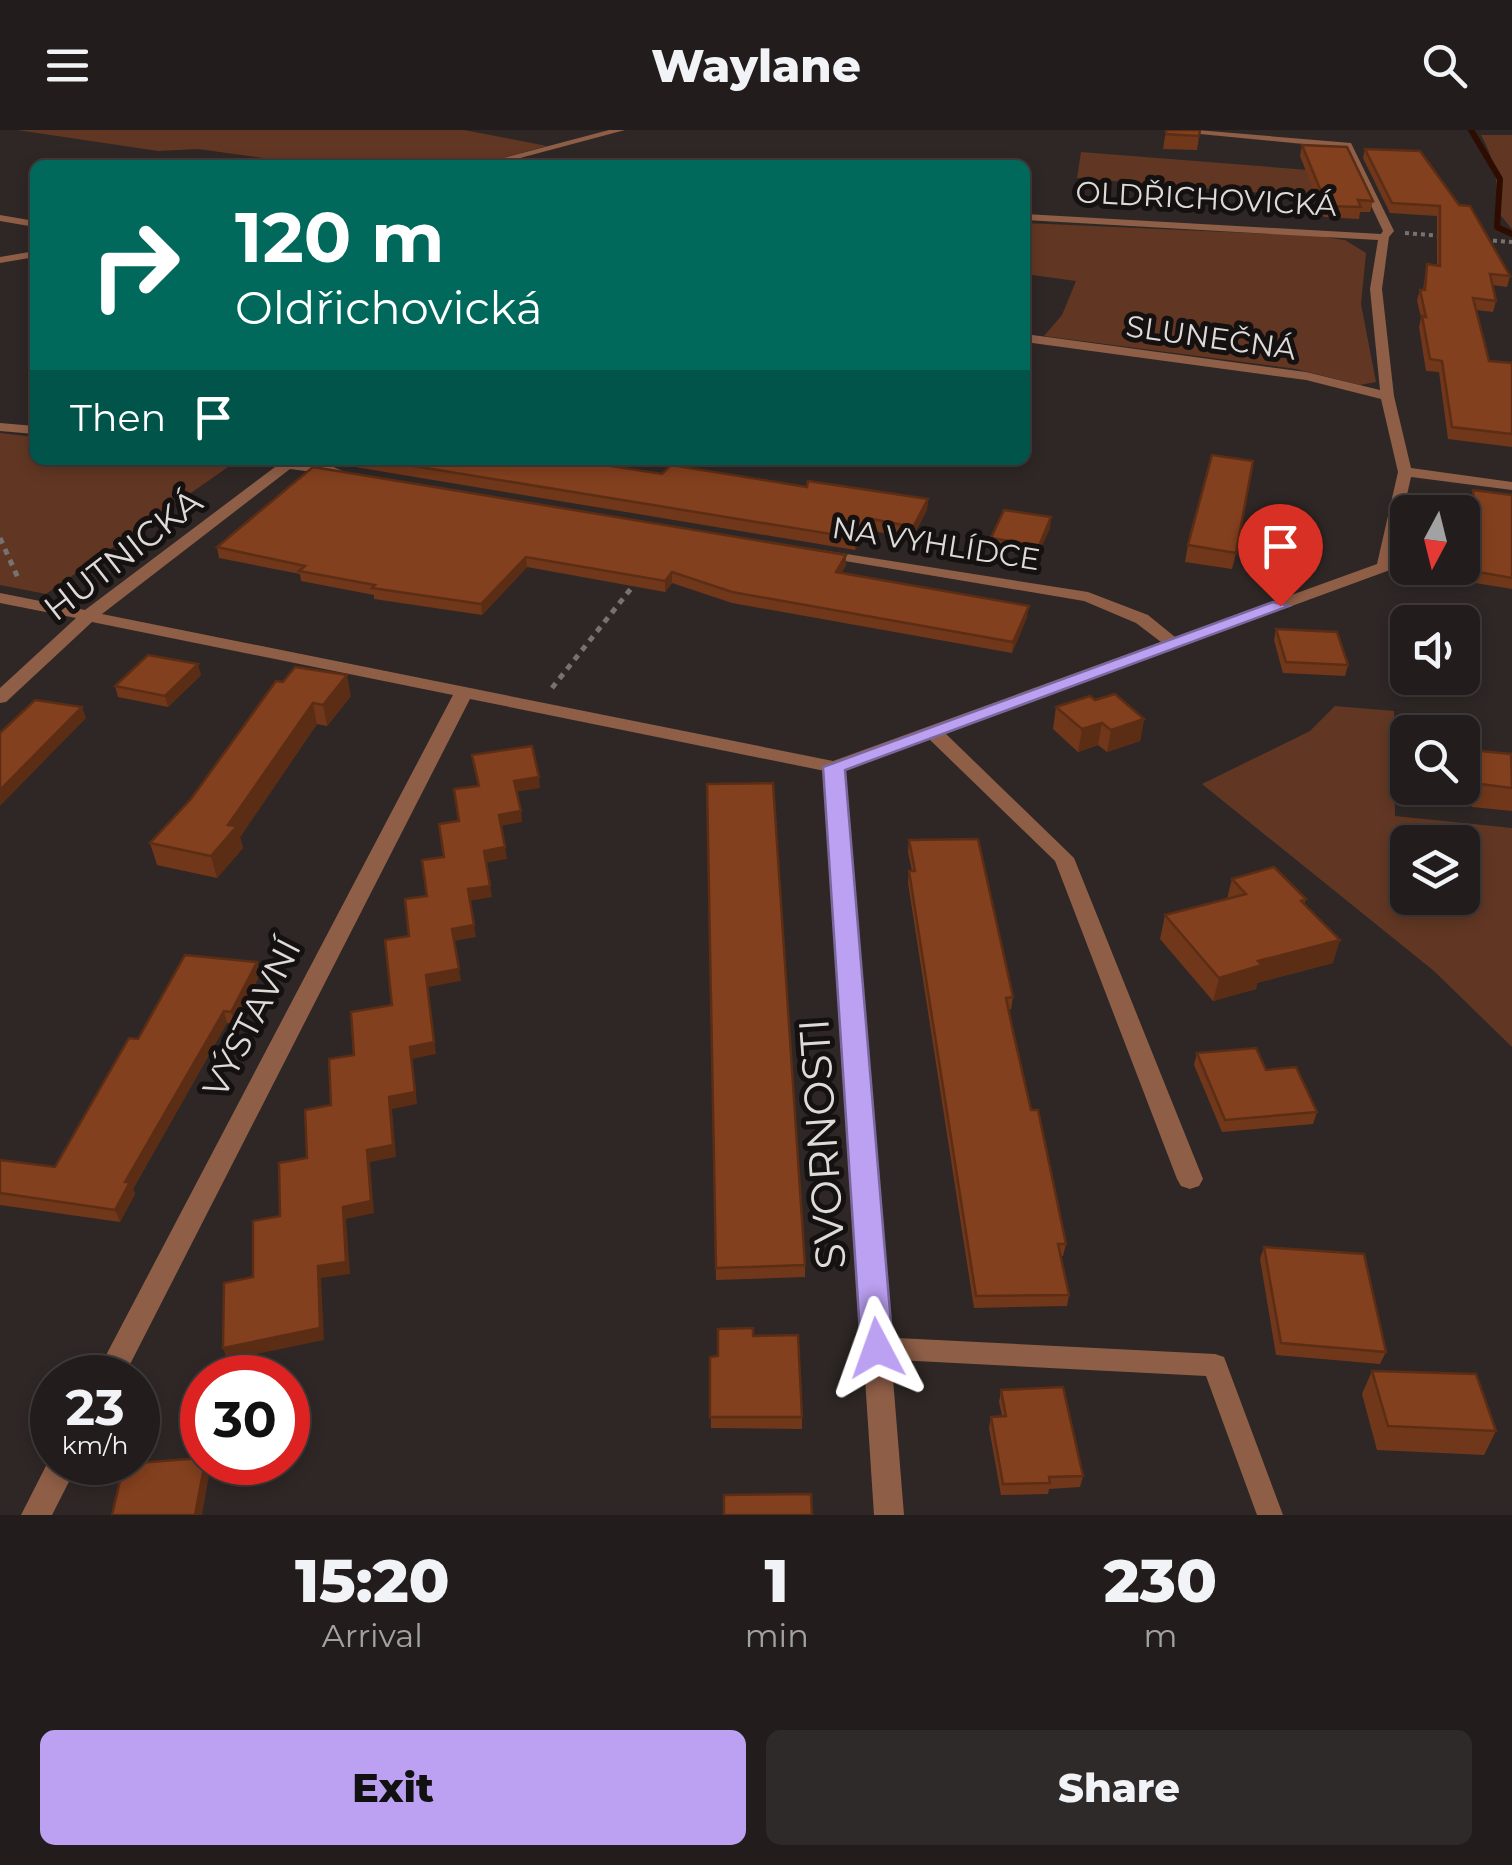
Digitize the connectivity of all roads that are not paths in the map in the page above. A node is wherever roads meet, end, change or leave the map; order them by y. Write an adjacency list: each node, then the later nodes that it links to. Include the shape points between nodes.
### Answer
1 (620, 130): 3 (street)
2 (1174, 131): 7 (street, OLDŘICHOVICKÁ, via 1348,145)
3 (502, 160)
4 (1030, 217): 7 (street, OLDŘICHOVICKÁ)
5 (0, 218): 6 (street)
6 (30, 223)
7 (1386, 234): 11 (street, OLDŘICHOVICKÁ, via 1376,289)
8 (30, 255): 9 (street)
9 (0, 260)
10 (1030, 339): 11 (street, SLUNEČNÁ, via 1306,376)
11 (1388, 396): 16 (street, OLDŘICHOVICKÁ)
12 (0, 427): 13 (street)
13 (30, 430)
14 (287, 465): 21 (street, HUTNICKÁ)
15 (294, 465): 17 (street)
16 (1405, 472): 18 (street); 22 (street, OLDŘICHOVICKÁ, via 1384,566)
17 (366, 477)
18 (1512, 486)
19 (796, 548): 22 (street, NA VYHLÍDCE, via 1088,597 1142,620)
20 (0, 598): 21 (street)
21 (88, 616): 23 (street); 24 (street, HUTNICKÁ)
22 (1175, 646): 25 (street, OLDŘICHOVICKÁ)
23 (464, 692): 26 (street); 29 (street, VÝSTAVNÍ)
24 (0, 698)
25 (933, 732): 26 (street, OLDŘICHOVICKÁ); 27 (street, via 1064,858)
26 (834, 767): 28 (street, SVORNOSTI)
27 (1190, 1179)
28 (877, 1348): 32 (street, SVORNOSTI); 33 (lane, via 1215,1365)
29 (120, 1355)
30 (52, 1485): 31 (street)
31 (36, 1515)
32 (890, 1515)
33 (1270, 1515)

